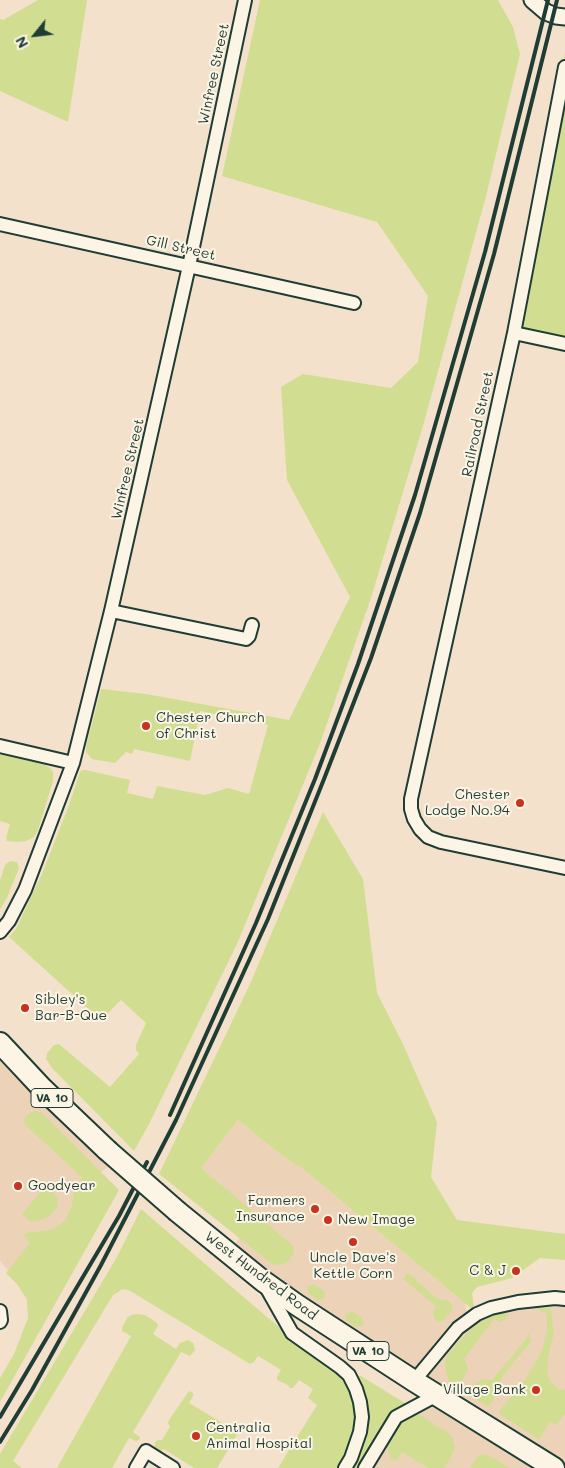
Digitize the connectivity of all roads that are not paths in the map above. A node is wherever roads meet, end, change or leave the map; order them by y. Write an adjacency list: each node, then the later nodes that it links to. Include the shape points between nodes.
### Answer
1 (245, 0): 6 (street, Winfree Street)
2 (532, 0): 3 (street, via 546,12)
3 (565, 17)
4 (565, 68): 8 (street, Railroad Street)
5 (0, 224): 6 (street, Gill Street)
6 (190, 266): 7 (street, Gill Street); 10 (street, Winfree Street)
7 (354, 303)
8 (514, 333): 9 (street); 14 (street, Railroad Street, via 411,799 413,814 428,837)
9 (565, 344)
10 (112, 611): 11 (street, via 246,639); 13 (street, Winfree Street)
11 (252, 625)
12 (0, 746): 13 (street)
13 (73, 763): 15 (street, Winfree Street, via 25,890)
14 (565, 868)
15 (0, 932)
16 (0, 1043): 17 (main road, West Hundred Road / VA 10, bridge, via 107,1150)
17 (263, 1281): 21 (main road, West Hundred Road / VA 10); 25 (street, via 292,1333 340,1366 356,1389 362,1416 360,1432)
18 (565, 1299): 21 (street, via 518,1302 477,1314 458,1328)
19 (0, 1311): 20 (street)
20 (0, 1322)
21 (414, 1381): 22 (main road, West Hundred Road / VA 10)
22 (437, 1395): 26 (street, via 396,1417); 27 (main road, West Hundred Road / VA 10)
23 (136, 1468): 24 (street, via 146,1451)
24 (173, 1468)
25 (345, 1468)
26 (365, 1468)
27 (554, 1468)

